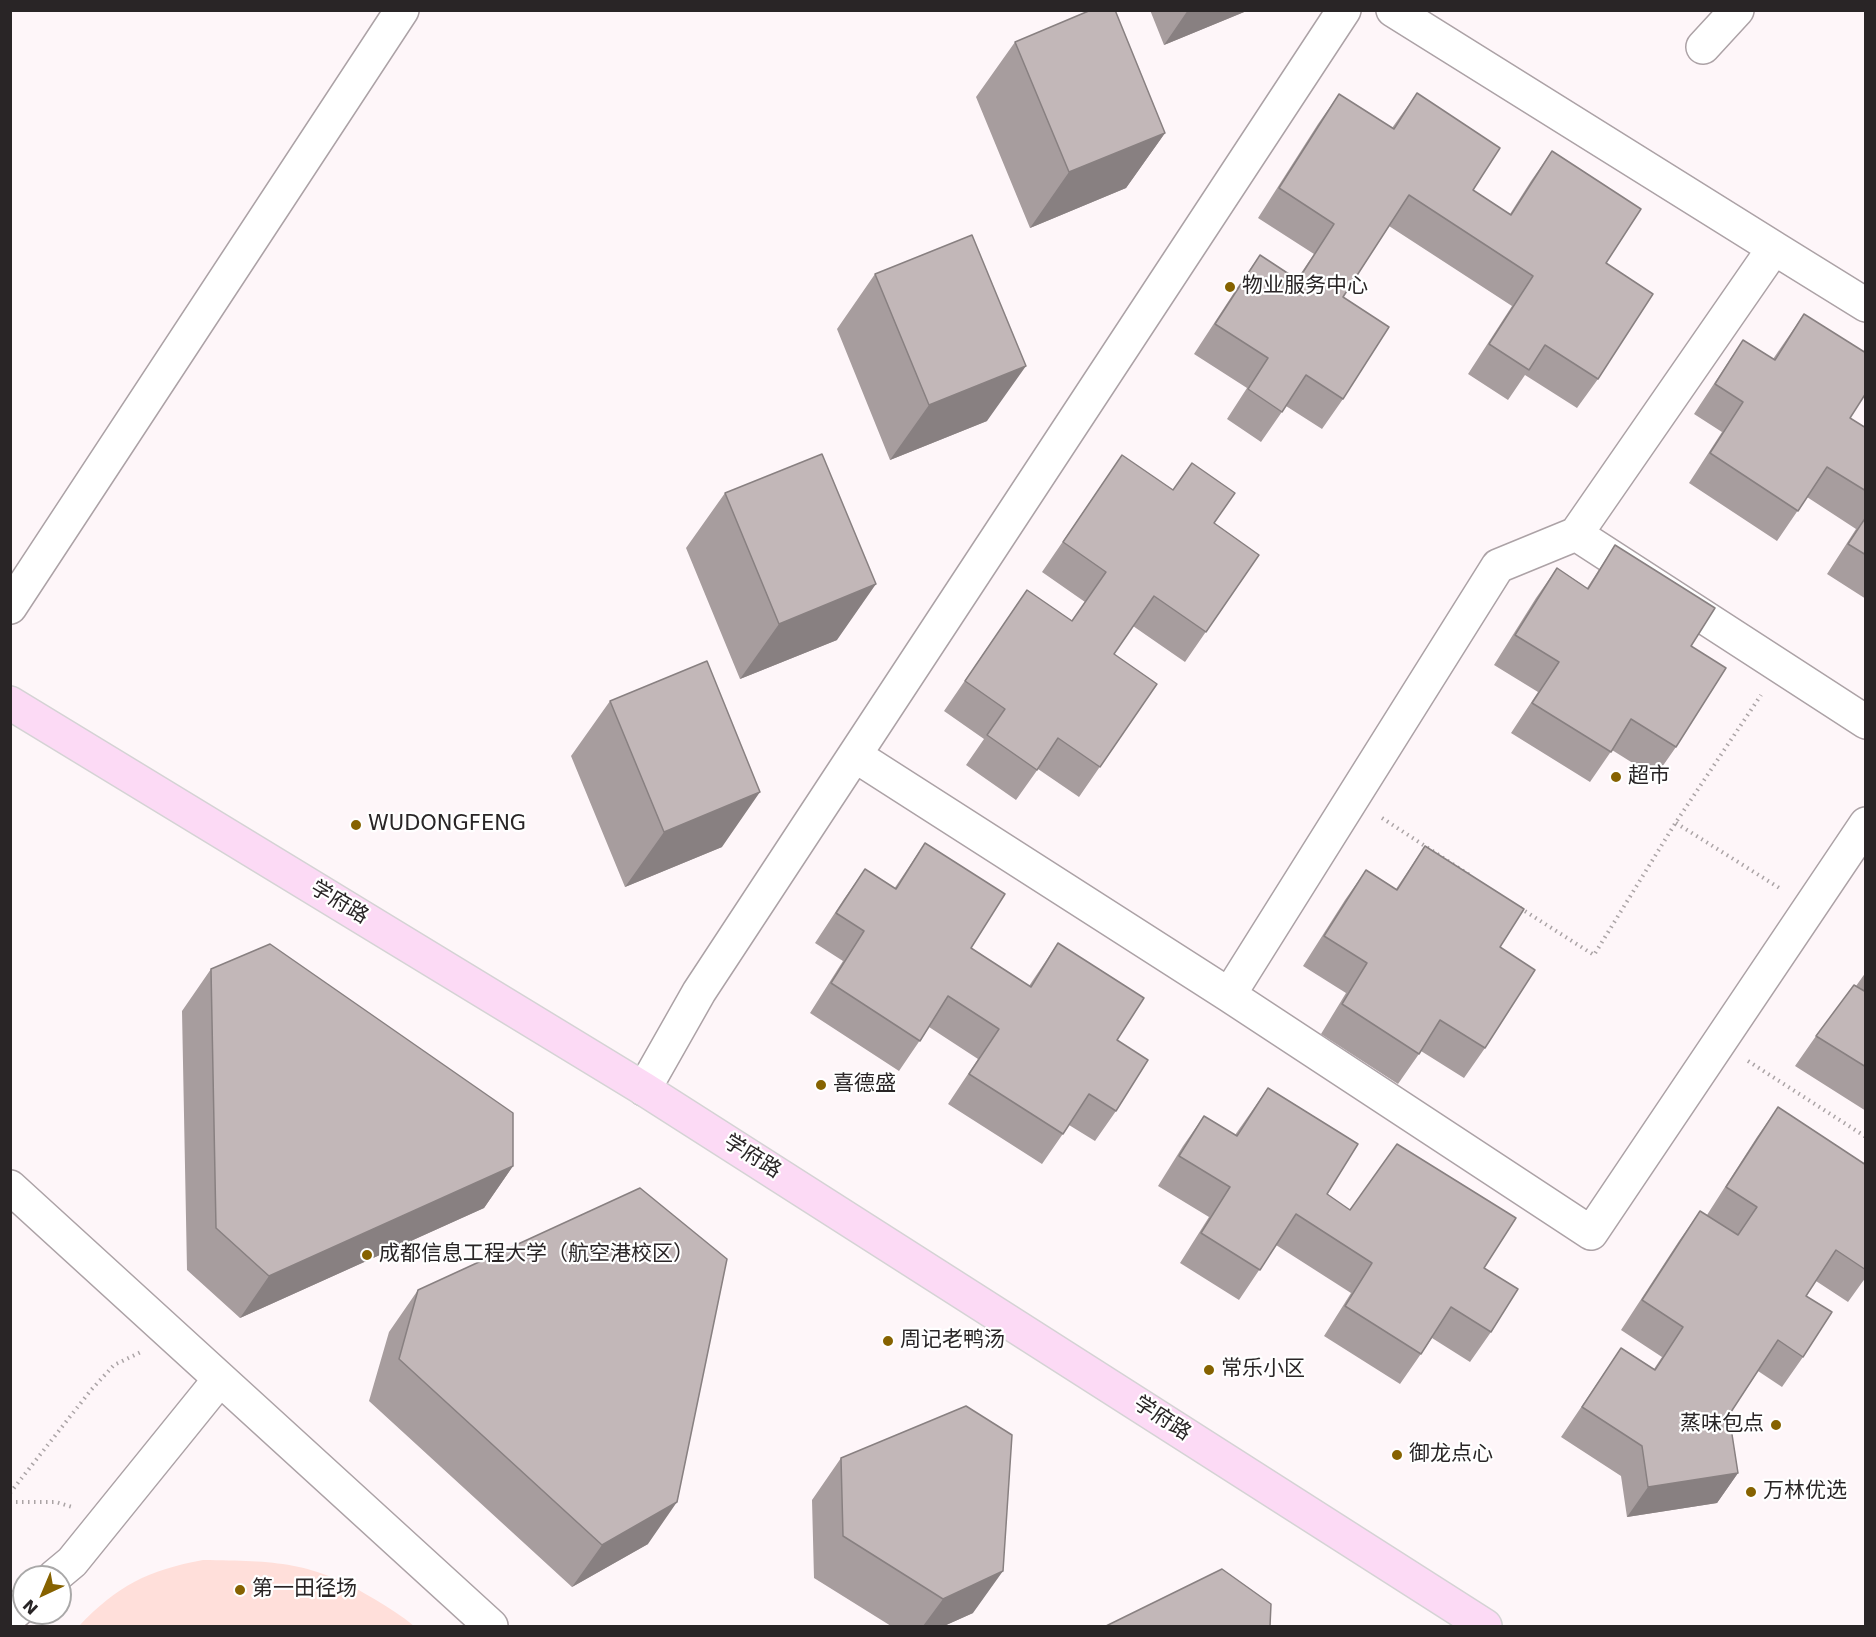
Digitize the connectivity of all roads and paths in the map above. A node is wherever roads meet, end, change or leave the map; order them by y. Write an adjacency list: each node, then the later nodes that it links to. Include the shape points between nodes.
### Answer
1 (402, 10): 9 (street)
2 (1344, 10): 13 (street)
3 (1393, 10): 6 (street)
4 (1737, 10): 5 (street)
5 (1703, 47)
6 (1774, 248): 7 (street); 8 (street)
7 (1866, 305)
8 (1576, 534): 10 (street); 14 (street, via 1498,566)
9 (10, 607)
10 (1780, 667): 12 (street); 15 (path)
11 (10, 703): 22 (main road, 学府路)
12 (1866, 722)
13 (856, 756): 20 (street); 22 (street, via 699,992)
14 (1352, 799): 17 (path); 20 (street)
15 (1676, 822): 18 (path, via 1594,955); 19 (path)
16 (1866, 824): 19 (street)
17 (1478, 880)
18 (1517, 905)
19 (1810, 907): 21 (street)
20 (1229, 995): 21 (street, via 1591,1233)
21 (1719, 1043): 23 (path)
22 (644, 1089): 32 (main road, 学府路)
23 (1866, 1137)
24 (10, 1187): 25 (street)
25 (174, 1336): 26 (street); 27 (path, via 114,1365)
26 (220, 1379): 29 (street); 31 (street)
27 (10, 1493)
28 (10, 1502): 29 (path, via 56,1502)
29 (107, 1518): 30 (street)
30 (68, 1565)
31 (491, 1626)
32 (1485, 1626)

